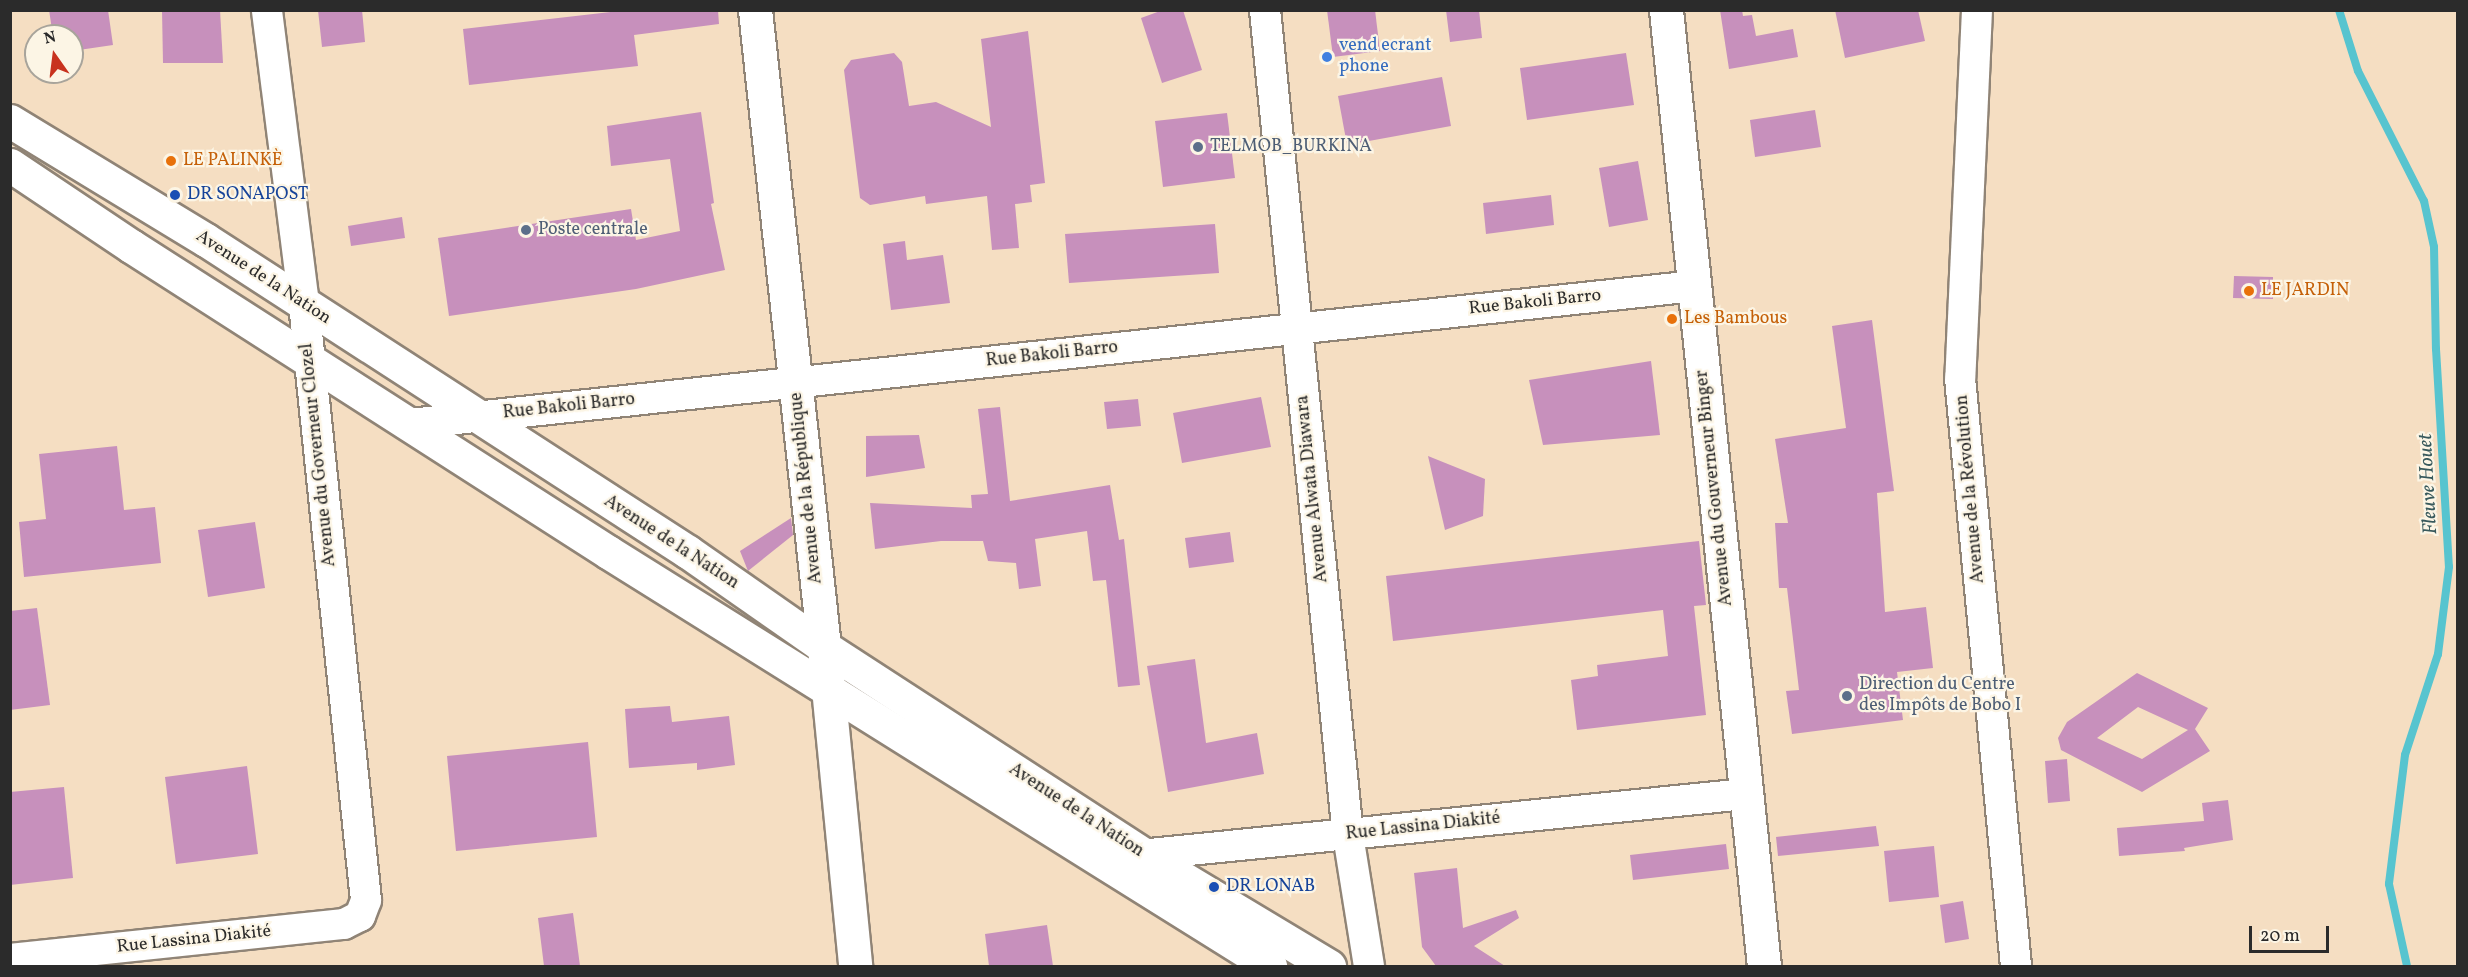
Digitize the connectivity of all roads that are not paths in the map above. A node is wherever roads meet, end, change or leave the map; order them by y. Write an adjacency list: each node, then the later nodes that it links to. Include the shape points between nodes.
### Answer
1 (267, 10): 9 (street, Avenue du Governeur Clozel)
2 (755, 10): 12 (main road, Avenue de la République)
3 (1265, 10): 10 (street, Avenue Alwata Diawara)
4 (1666, 10): 8 (main road, Avenue du Gouverneur Binger)
5 (1977, 10): 28 (street, Avenue de la Révolution, via 1960,378)
6 (10, 121): 9 (main road, Avenue de la Nation)
7 (10, 165): 11 (main road, Avenue de la Nation)
8 (1694, 286): 10 (street, Rue Bakoli Barro); 17 (main road, Avenue du Gouverneur Binger)
9 (304, 304): 11 (street, Avenue du Governeur Clozel); 13 (main road, Avenue de la Nation)
10 (1297, 329): 12 (street, Rue Bakoli Barro); 18 (street, Avenue Alwata Diawara)
11 (310, 360): 14 (main road, Avenue de la Nation); 21 (street, Avenue du Governeur Clozel)
12 (795, 383): 13 (street, Rue Bakoli Barro); 15 (main road, Avenue de la République)
13 (477, 417): 14 (street, Rue Bakoli Barro); 15 (main road, Avenue de la Nation, via 687,552)
14 (410, 424): 16 (main road, Avenue de la Nation)
15 (824, 647): 16 (main road, Avenue de la République); 19 (main road, Avenue de la Nation)
16 (828, 689): 20 (main road, Avenue de la Nation); 23 (main road, Avenue de la République)
17 (1746, 794): 18 (street, Rue Lassina Diakité); 27 (main road, Avenue du Gouverneur Binger)
18 (1348, 835): 19 (street, Rue Lassina Diakité); 26 (street, Avenue Alwata Diawara)
19 (1144, 855): 20 (street, Rue Lassina Diakité); 25 (main road, Avenue de la Nation)
20 (1100, 860): 24 (main road, Avenue de la Nation)
21 (366, 900): 22 (street, Rue Lassina Diakité, via 360,916 344,924)
22 (10, 959)
23 (855, 966)
24 (1270, 966)
25 (1329, 966)
26 (1370, 966)
27 (1764, 966)
28 (2016, 966)

